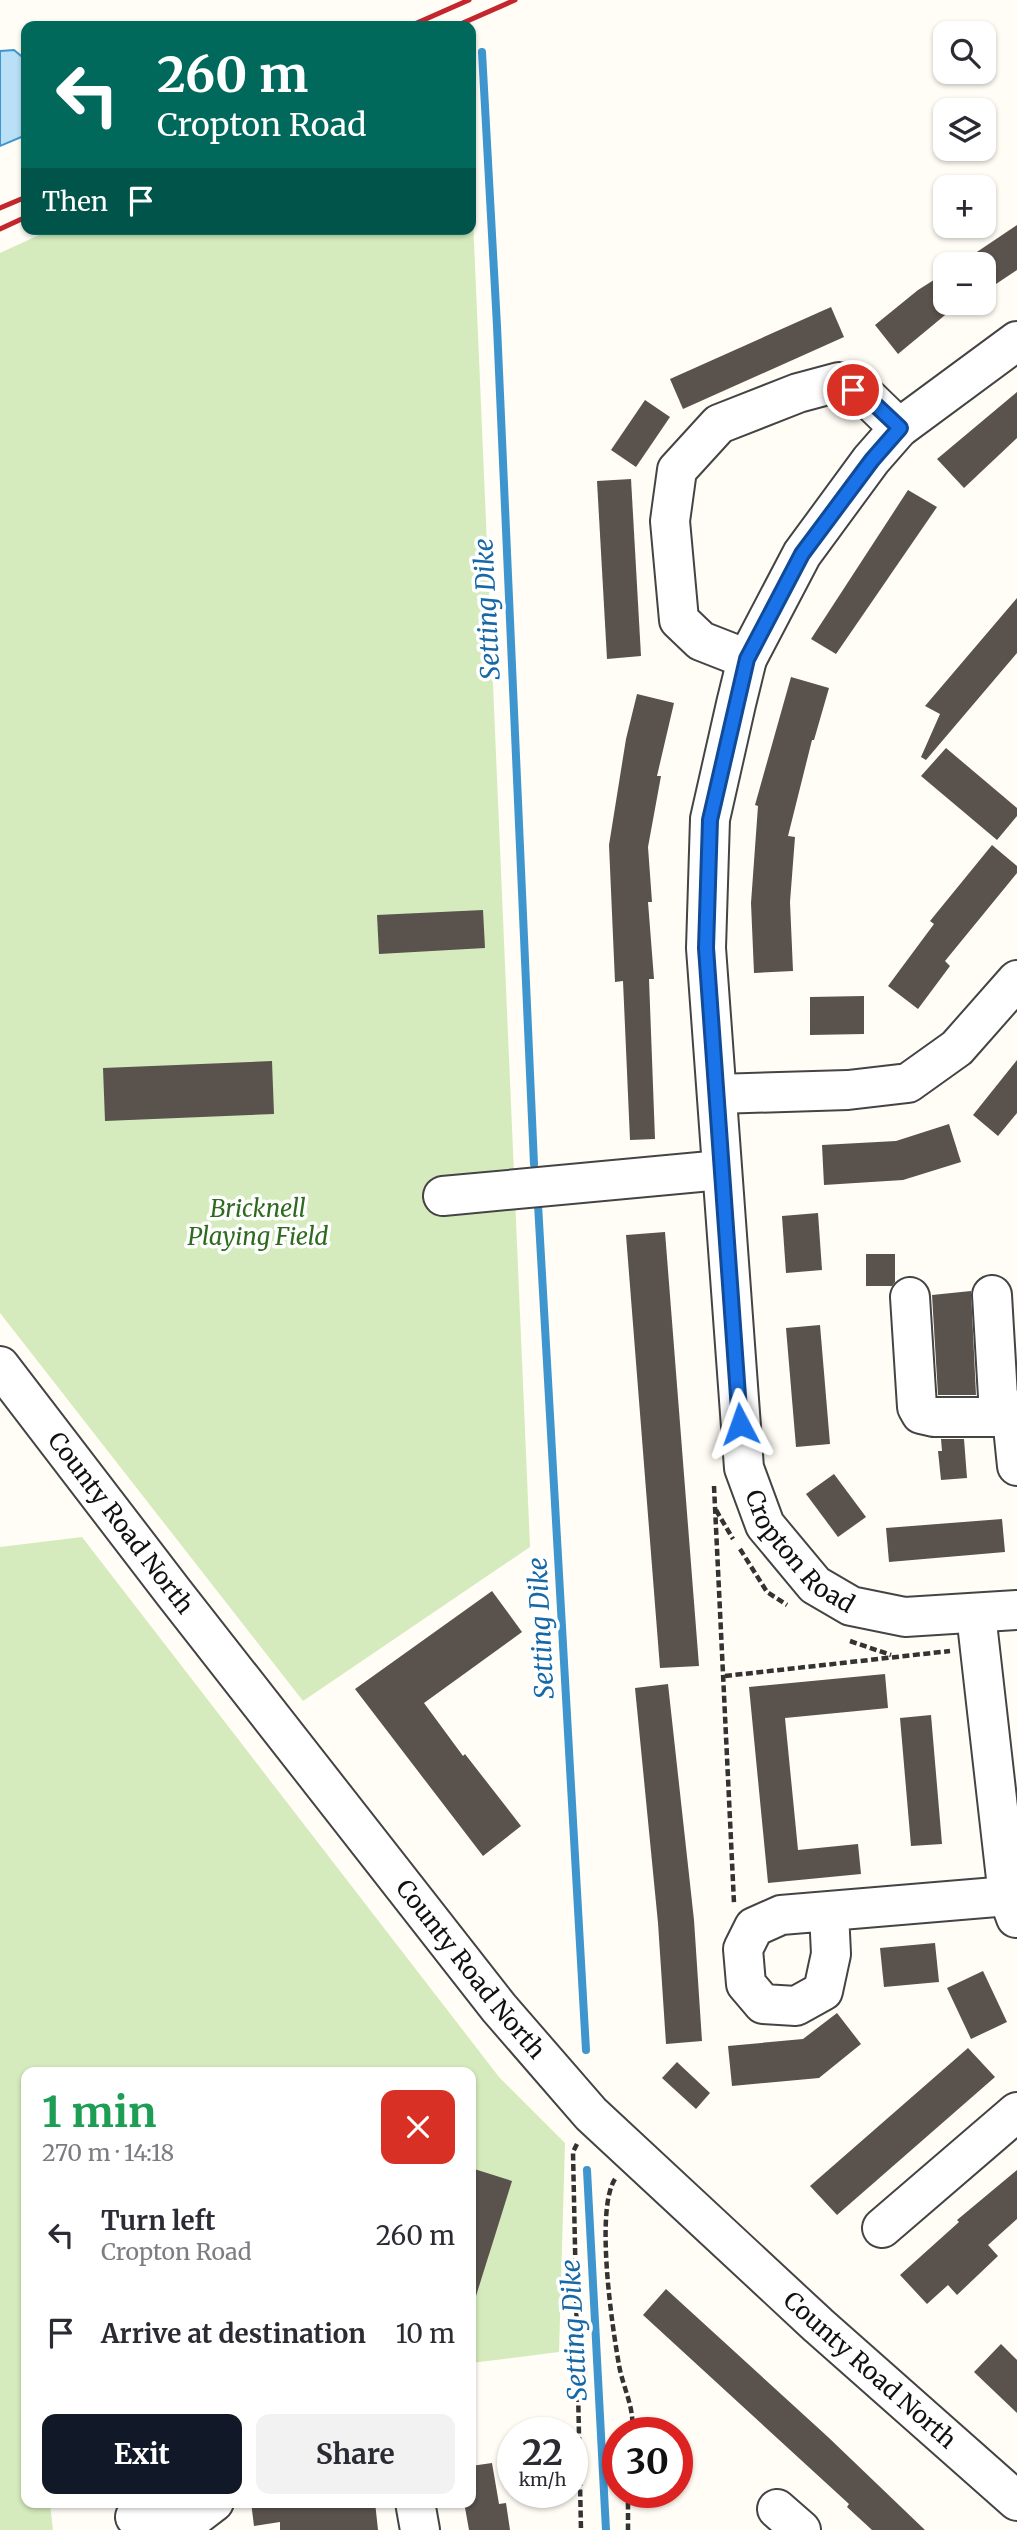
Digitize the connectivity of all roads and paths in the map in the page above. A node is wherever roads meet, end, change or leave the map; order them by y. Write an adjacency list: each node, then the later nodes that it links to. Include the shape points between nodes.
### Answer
1 (1017, 341): 2 (street, Cropton Road)
2 (900, 428): 3 (street, Cropton Road, via 802,554); 3 (street, via 867,397 839,382 719,424 677,470 670,521 679,621 701,641)
3 (747, 659): 5 (street, Cropton Road, via 710,820 706,948)
4 (1017, 980): 5 (street, via 957,1048 908,1083 848,1090)
5 (718, 1094): 6 (street, Cropton Road)
6 (721, 1170): 7 (street); 15 (street, Cropton Road, via 744,1468 765,1525 816,1585 851,1606)
7 (443, 1196)
8 (992, 1295): 11 (street, via 998,1397)
9 (910, 1297): 11 (street, via 921,1414)
10 (0, 1366): 21 (street, County Road North, via 499,2008)
11 (1014, 1417): 12 (street)
12 (1017, 1466)
13 (714, 1482): 16 (path)
14 (1017, 1610): 15 (street, Cropton Road)
15 (977, 1631): 16 (path); 17 (street)
16 (725, 1675): 19 (path, via 733,1901)
17 (1012, 1908): 18 (street)
18 (829, 1912): 19 (street, via 781,1915 754,1927); 19 (street, via 831,1954 823,1991 796,2006 763,2004 746,1983)
19 (743, 1949)
20 (1017, 2112): 23 (street)
21 (591, 2114): 22 (street, County Road North); 32 (path, via 573,2152)
22 (632, 2152): 24 (path, via 609,2188 604,2231 619,2367); 25 (street, County Road North)
23 (882, 2228)
24 (632, 2417)
25 (1017, 2501)
26 (206, 2508): 30 (street)
27 (416, 2508): 31 (street)
28 (628, 2508): 33 (path)
29 (135, 2517): 30 (street)
30 (180, 2529)
31 (420, 2530)
32 (581, 2530)
33 (628, 2530)

